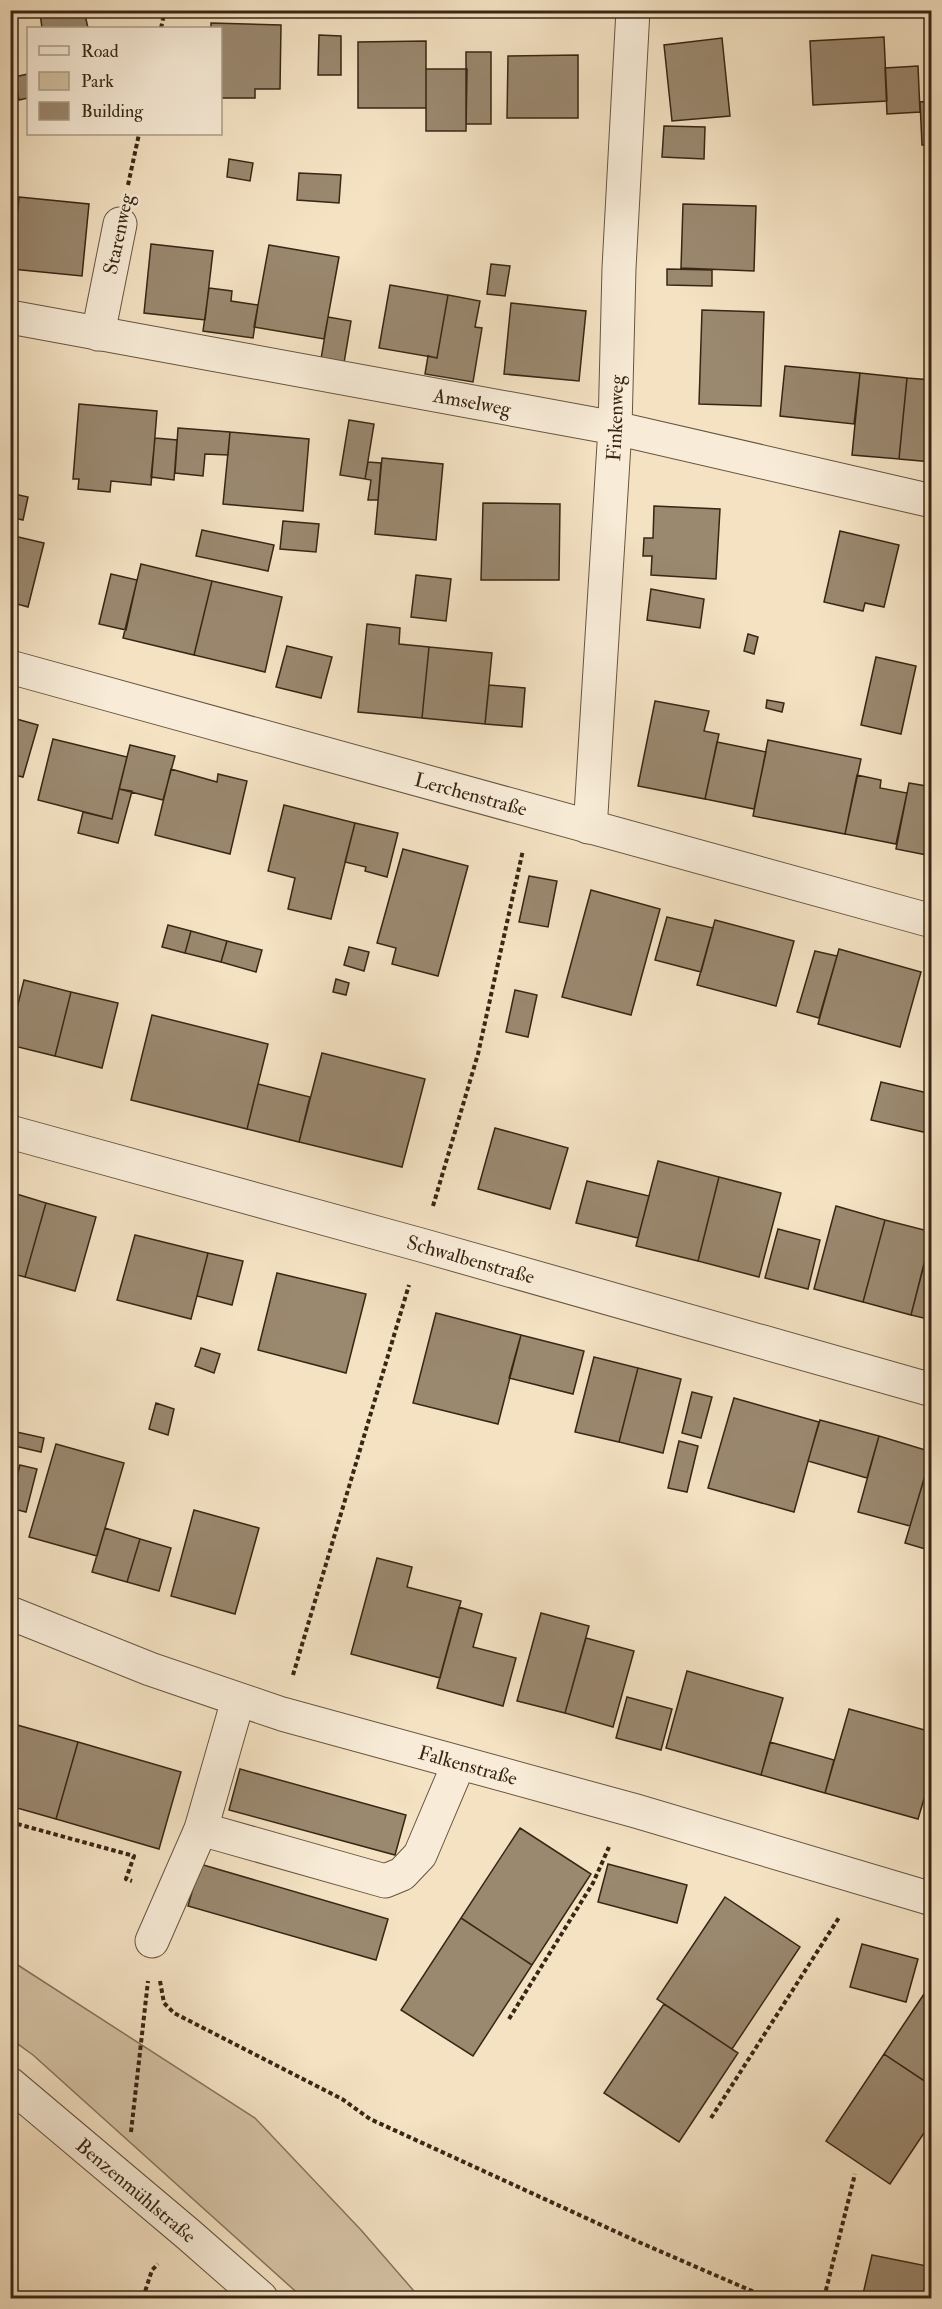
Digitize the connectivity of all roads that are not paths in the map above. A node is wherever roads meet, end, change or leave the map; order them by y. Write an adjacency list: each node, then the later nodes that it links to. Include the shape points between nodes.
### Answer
1 (633, 10): 5 (street, Finkenweg)
2 (120, 224): 4 (street, Starenweg)
3 (10, 317): 4 (street, Amselweg)
4 (98, 334): 5 (street, Amselweg)
5 (615, 428): 6 (street, Amselweg); 8 (street, Finkenweg)
6 (932, 501)
7 (10, 667): 8 (street, Lerchenstraße)
8 (588, 827): 9 (street, Lerchenstraße)
9 (932, 921)
10 (10, 1132): 11 (street, Schwalbenstraße)
11 (932, 1390)
12 (10, 1613): 13 (street, Falkenstraße)
13 (238, 1700): 14 (street, Falkenstraße); 15 (street)
14 (459, 1763): 15 (street, via 420,1855 402,1874 385,1881); 16 (street, Falkenstraße)
15 (201, 1829): 17 (street)
16 (932, 1899)
17 (152, 1941)
18 (10, 2084): 19 (street, Benzenmühlstraße)
19 (261, 2298)

